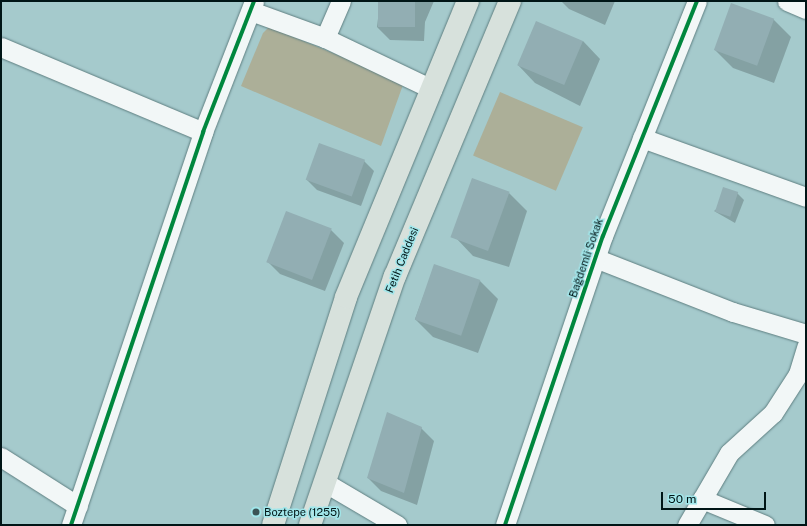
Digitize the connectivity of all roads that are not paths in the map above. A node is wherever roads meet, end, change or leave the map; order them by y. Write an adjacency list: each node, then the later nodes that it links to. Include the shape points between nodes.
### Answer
1 (341, 1): 8 (street)
2 (468, 1): 10 (main road)
3 (510, 1): 18 (main road, Fetih Caddesi, via 395,276)
4 (697, 1): 12 (street, Bağdemli Sokak)
5 (787, 1): 7 (street)
6 (252, 6): 8 (street); 11 (street)
7 (806, 8)
8 (325, 38): 10 (street)
9 (1, 47): 11 (street)
10 (432, 89): 22 (main road, via 346,297)
11 (203, 132): 20 (street)
12 (642, 138): 13 (street); 14 (street, Bağdemli Sokak)
13 (806, 197)
14 (595, 258): 15 (street, via 733,312); 25 (street, Bağdemli Sokak)
15 (806, 334)
16 (806, 346): 19 (street, via 798,374 773,413 729,453)
17 (1, 457): 20 (street)
18 (324, 482): 23 (main road, Fetih Caddesi); 24 (street)
19 (702, 499): 26 (street); 27 (street)
20 (78, 506): 21 (street)
21 (71, 525)
22 (273, 525)
23 (310, 525)
24 (396, 525)
25 (505, 525)
26 (687, 525)
27 (765, 525)

